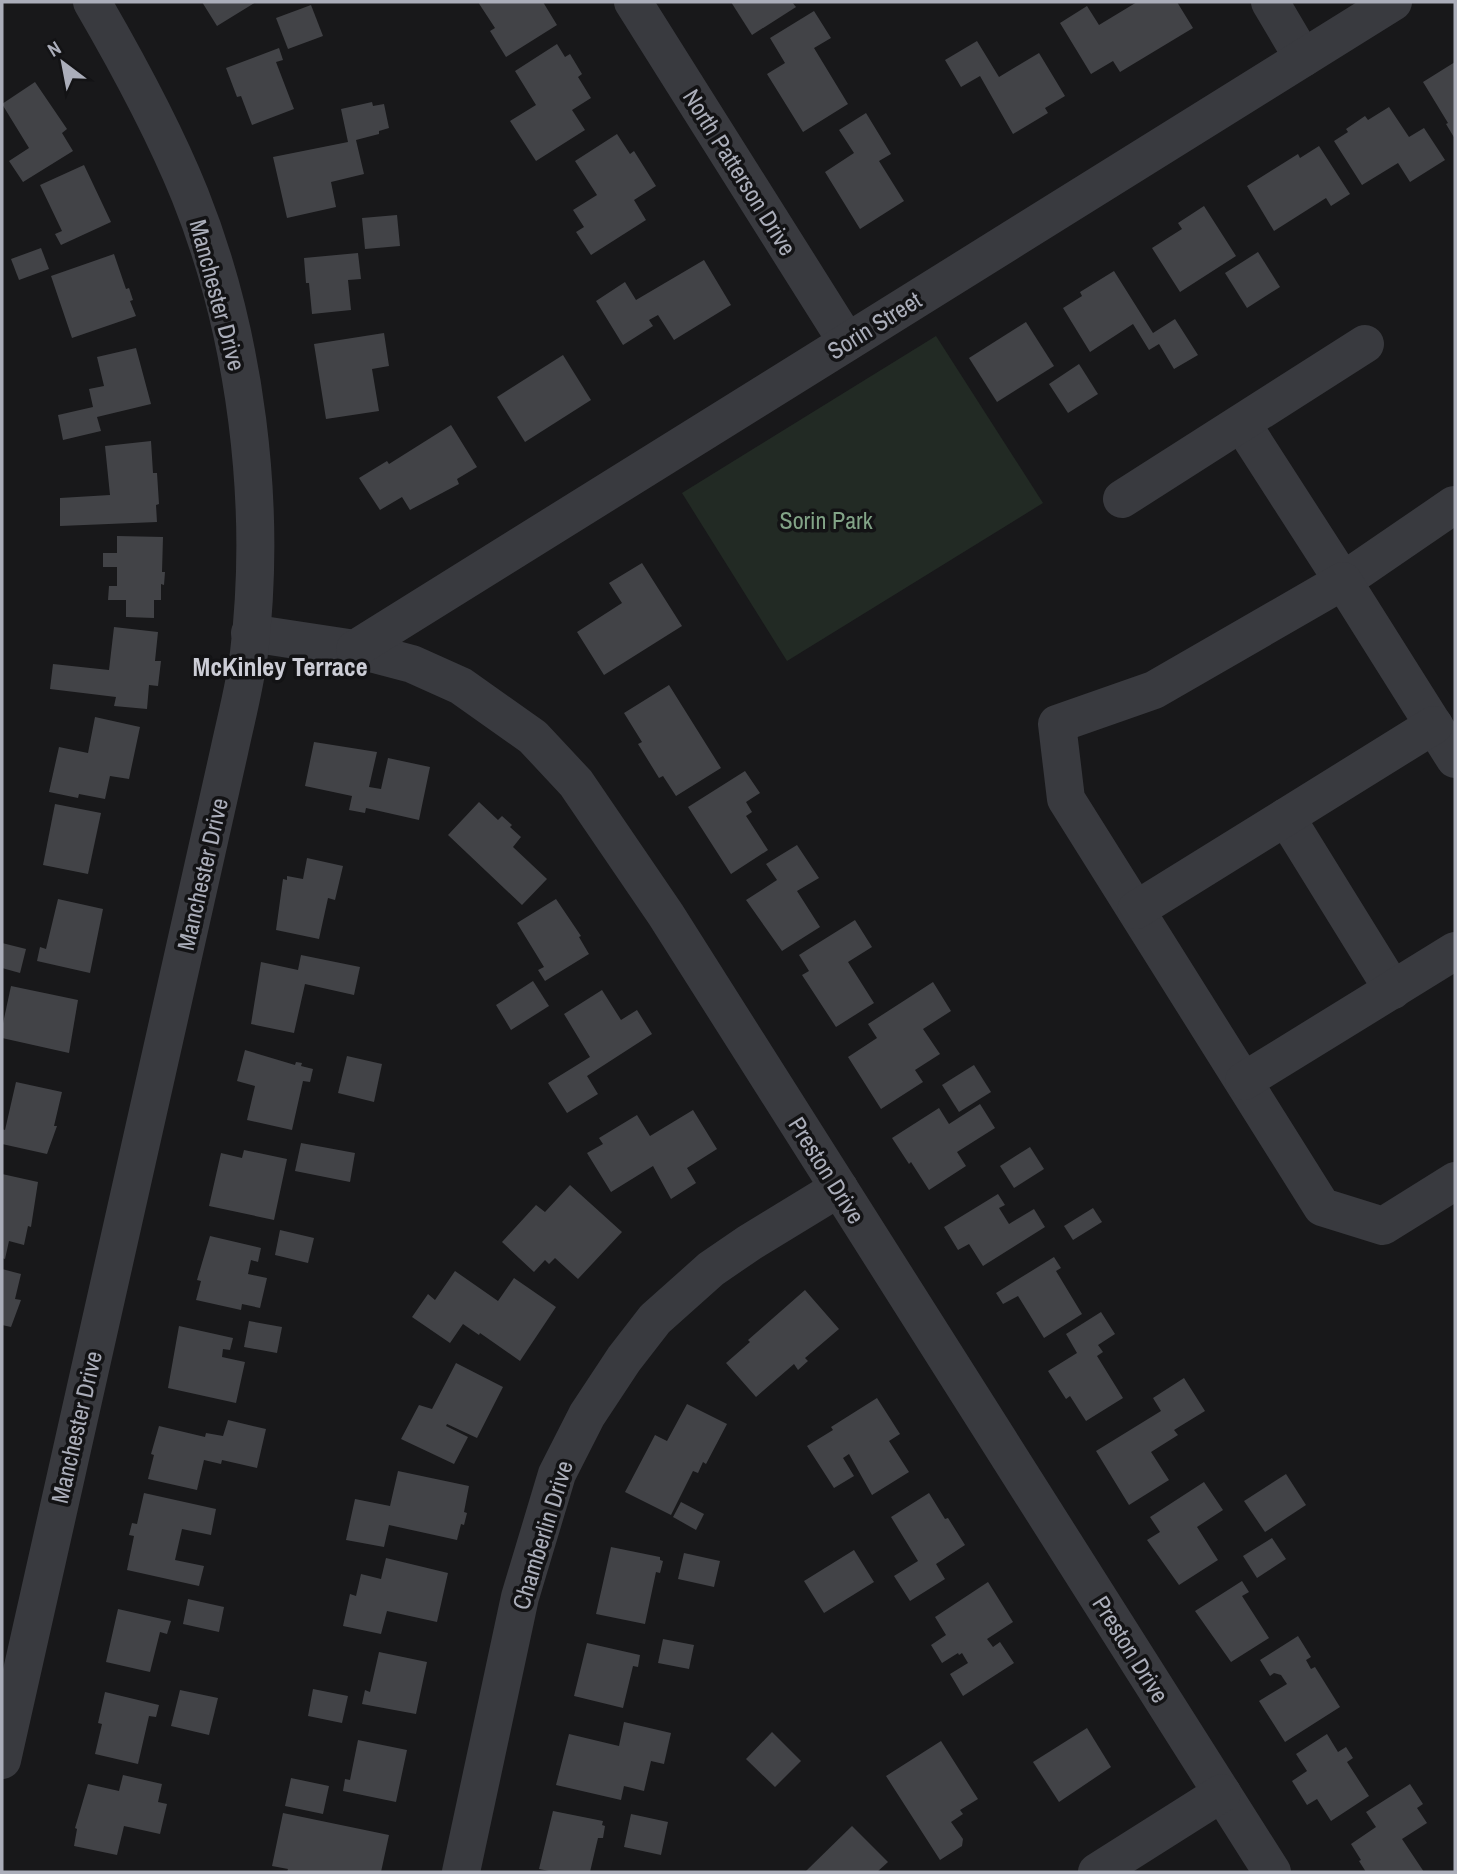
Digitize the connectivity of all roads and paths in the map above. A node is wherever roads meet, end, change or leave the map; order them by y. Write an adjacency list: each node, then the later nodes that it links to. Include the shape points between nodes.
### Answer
1 (92, 2): 12 (street, Manchester Drive, via 146,100 191,196 234,342 247,417 254,508)
2 (633, 2): 6 (street, North Patterson Drive)
3 (1270, 2): 5 (street)
4 (1393, 2): 5 (street, Sorin Street)
5 (1303, 58): 6 (street, Sorin Street)
6 (847, 342): 13 (street, Sorin Street)
7 (1365, 344): 8 (street)
8 (1242, 424): 9 (street); 11 (street)
9 (1122, 499)
10 (1454, 505): 11 (street)
11 (1343, 581): 14 (street); 17 (street, via 1154,690 1057,724 1066,799)
12 (250, 633): 13 (street, Preston Drive); 23 (street, Manchester Drive, via 229,752)
13 (355, 649): 22 (street, Preston Drive, via 412,664 461,686 533,737 576,783 666,915)
14 (1434, 725): 15 (street); 16 (street)
15 (1455, 759)
16 (1286, 817): 17 (street); 19 (street)
17 (1136, 910): 20 (street)
18 (1455, 951): 19 (street)
19 (1392, 989): 20 (street)
20 (1244, 1081): 21 (street, via 1322,1207 1383,1226)
21 (1455, 1181)
22 (839, 1188): 24 (street, Preston Drive); 25 (street, Chamberlin Drive, via 711,1269 655,1319 587,1415 556,1475 520,1597)
23 (2, 1760)
24 (1222, 1793): 26 (street); 27 (street, Preston Drive)
25 (461, 1872)
26 (1097, 1872)
27 (1272, 1872)

